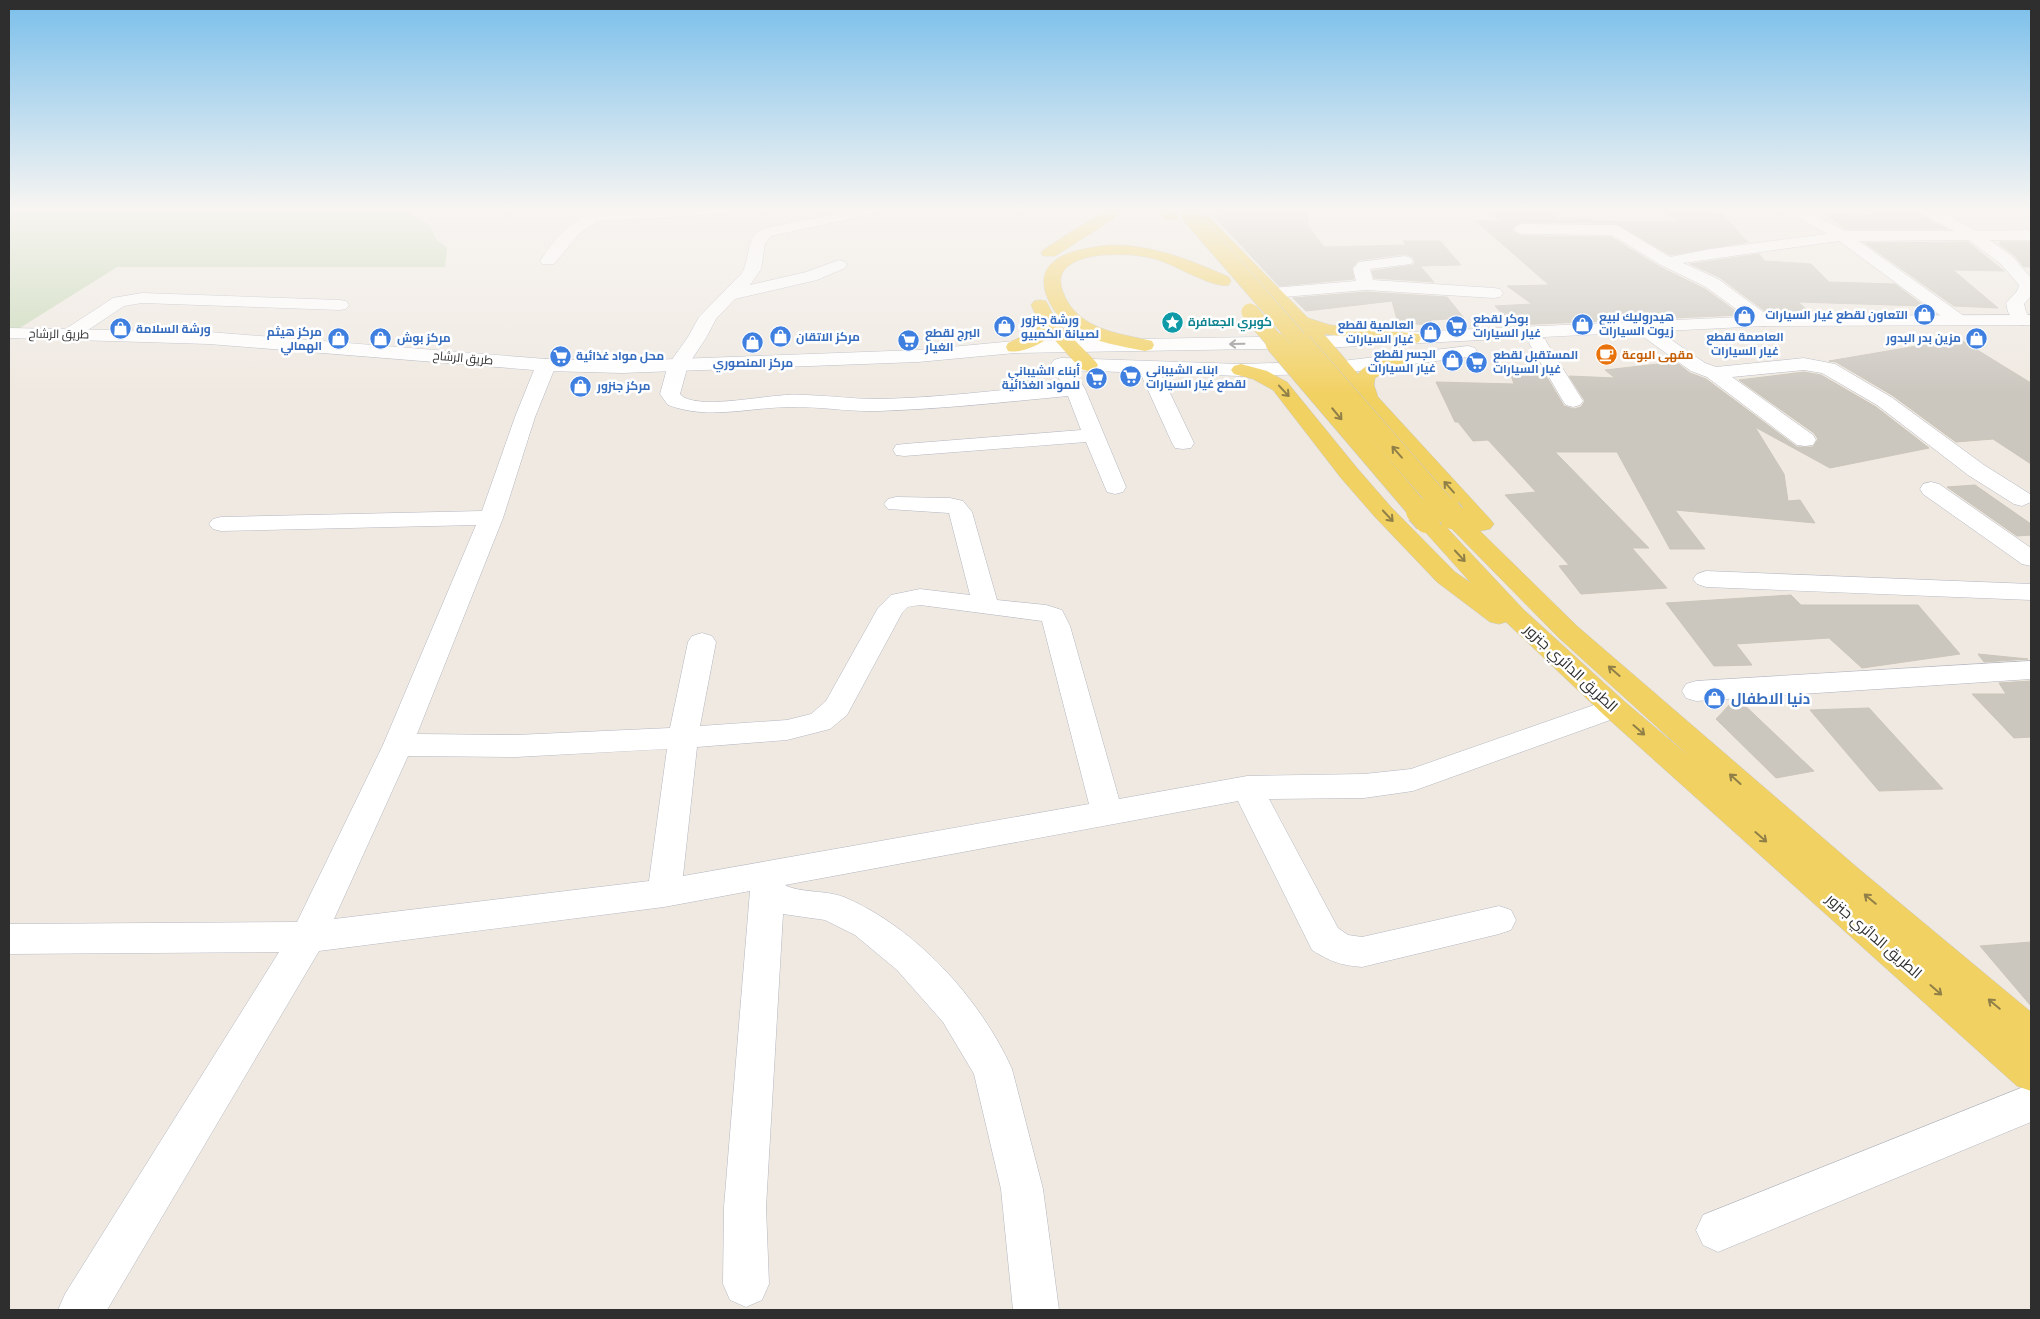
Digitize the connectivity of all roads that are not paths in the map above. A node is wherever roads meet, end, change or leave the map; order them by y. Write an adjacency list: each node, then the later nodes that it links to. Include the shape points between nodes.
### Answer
1 (750, 272): 17 (street)
2 (823, 272): 17 (street)
3 (1052, 272): 30 (main road, via 1050,277 1053,293 1070,319 1099,335)
4 (1200, 272): 12 (main road)
5 (1217, 272): 12 (main road, الطريق الدائري جنزور)
6 (1231, 272): 53 (main road, الطريق الدائري جنزور, one-way to 6, bridge)
7 (1248, 272): 15 (main road)
8 (1362, 272): 13 (street)
9 (1687, 272): 21 (street, via 1712,283)
10 (1891, 272): 20 (street)
11 (2018, 272): 22 (street, via 2028,285 2014,306)
12 (1223, 281): 53 (main road, الطريق الدائري جنزور, one-way to 53, bridge)
13 (1366, 286): 15 (street); 16 (street)
14 (1032, 290): 23 (main road)
15 (1272, 293): 19 (main road)
16 (1494, 293)
17 (729, 295): 36 (street, via 708,317)
18 (340, 305): 25 (street, via 128,299)
19 (1299, 320): 27 (main road, via 1328,330); 28 (main road)
20 (1958, 320): 21 (street); 22 (street)
21 (1764, 321): 27 (street)
22 (2028, 323): 26 (street)
23 (1049, 324): 31 (main road, via 1043,334); 32 (main road)
24 (9, 333): 25 (street, طريق الرشاح)
25 (70, 334): 35 (street, طريق الرشاح, via 281,342)
26 (1651, 334): 29 (street); 40 (street, via 1698,367)
27 (1412, 338): 28 (street)
28 (1321, 342): 30 (street, one-way to 30); 37 (main road)
29 (1538, 343): 34 (street); 43 (street)
30 (1145, 345): 32 (street)
31 (1015, 347): 32 (street); 33 (street)
32 (1065, 355): 33 (street); 38 (street, via 1088,365); 41 (street)
33 (918, 356): 36 (street, طريق الرشاح)
34 (1397, 361): 37 (street); 42 (main road, via 1367,376 1364,385)
35 (546, 365): 36 (street, طريق الرشاح); 52 (street)
36 (678, 365): 41 (street, via 670,394 675,402 695,408 787,401 876,405)
37 (1342, 367): 39 (street); 42 (main road)
38 (1148, 368): 39 (street); 46 (street)
39 (1241, 370): 59 (main road, one-way to 59, via 1272,380 1280,386 1360,486 1446,577 1523,634)
40 (1714, 373): 45 (street); 50 (street, via 1804,364 1828,368 1884,401 1976,470)
41 (1075, 389): 44 (street)
42 (1369, 399): 59 (main road, one-way to 42, via 1547,594 1537,580 1476,518)
43 (1573, 401)
44 (1093, 435): 47 (street); 48 (street)
45 (1805, 440)
46 (1183, 442)
47 (904, 450)
48 (1115, 487)
49 (1931, 490): 55 (street)
50 (2022, 499)
51 (896, 504): 58 (street, via 955,506 960,512)
52 (491, 518): 54 (street); 65 (street)
53 (1439, 518): 59 (main road, الطريق الدائري جنزور, via 1514,615)
54 (221, 524)
55 (2031, 559)
56 (1706, 579): 57 (street)
57 (2031, 592)
58 (986, 607): 64 (street, via 943,598 920,597 900,601 891,608 837,708 820,722 787,730); 67 (street, via 1046,612 1053,616)
59 (1559, 640): 63 (main road, الطريق الدائري جنزور); 73 (main road, الطريق الدائري جنزور, one-way to 59)
60 (702, 642): 64 (street)
61 (2031, 670): 62 (street)
62 (1696, 691)
63 (1614, 708): 66 (street, via 1413,780 1364,786); 74 (main road, الطريق الدائري جنزور, one-way to 74)
64 (683, 738): 65 (street, via 516,746); 69 (street)
65 (398, 745): 71 (street)
66 (1247, 788): 67 (street); 70 (street, via 1325,939 1341,950 1362,952)
67 (1107, 814): 68 (street)
68 (768, 886): 69 (street); 77 (street, via 745,1207); 79 (street, via 831,907 867,925 910,959 956,1010 992,1069 1022,1189)
69 (664, 893): 71 (street)
70 (1499, 920)
71 (308, 937): 72 (street); 78 (street)
72 (9, 940)
73 (2031, 1035)
74 (2031, 1073)
75 (2031, 1103): 76 (street)
76 (1718, 1230)
77 (746, 1284)
78 (81, 1310)
79 (1036, 1310)

